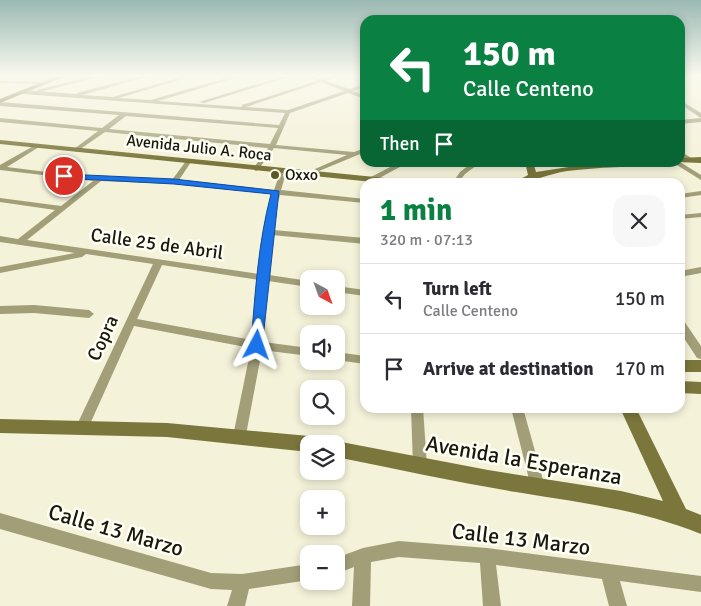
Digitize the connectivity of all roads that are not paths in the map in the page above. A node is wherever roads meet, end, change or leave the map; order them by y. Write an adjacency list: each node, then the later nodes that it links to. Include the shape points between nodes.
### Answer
1 (13, 104): 10 (street)
2 (142, 104): 10 (street)
3 (182, 104): 6 (street)
4 (251, 104): 8 (street)
5 (310, 104): 9 (street)
6 (193, 105): 8 (street)
7 (685, 106): 11 (street)
8 (240, 108): 9 (street)
9 (288, 112): 14 (street)
10 (124, 115): 14 (street); 15 (street)
11 (701, 118): 13 (street)
12 (0, 120): 15 (street)
13 (685, 121)
14 (281, 127): 18 (street)
15 (103, 130): 18 (street); 19 (street)
16 (0, 142): 17 (street, Avenida Julio A. Roca)
17 (37, 146): 19 (street, Avenida Julio A. Roca); 32 (street)
18 (273, 146): 21 (street); 33 (street)
19 (76, 150): 26 (street, Avenida Julio A. Roca)
20 (360, 152): 21 (street)
21 (354, 154): 35 (street)
22 (685, 156): 23 (street)
23 (691, 160): 24 (street); 25 (street)
24 (701, 160)
25 (685, 161)
26 (188, 162): 33 (street, Avenida Julio A. Roca); 43 (street)
27 (396, 167): 37 (street)
28 (471, 167): 38 (street)
29 (530, 167): 36 (street)
30 (596, 167): 36 (street)
31 (683, 167): 40 (street)
32 (0, 168): 42 (street)
33 (256, 169): 34 (street, Avenida Julio A. Roca)
34 (283, 173): 35 (street, Avenida Julio A. Roca); 44 (street)
35 (311, 175): 41 (street, Avenida Julio A. Roca)
36 (532, 175): 39 (street)
37 (373, 178)
38 (459, 178)
39 (527, 178)
40 (701, 178)
41 (360, 179)
42 (98, 180): 43 (street); 49 (street)
43 (174, 182): 44 (street)
44 (276, 192): 48 (street); 52 (street, via 270,215)
45 (701, 193): 46 (street)
46 (685, 195)
47 (0, 200): 49 (street)
48 (360, 200)
49 (61, 208): 55 (street)
50 (701, 215): 51 (street)
51 (685, 217)
52 (270, 232): 54 (street); 61 (street)
53 (0, 239): 55 (street, Calle 25 de Abril)
54 (360, 241)
55 (19, 242): 56 (street, Calle 25 de Abril)
56 (90, 252): 57 (street, Calle 25 de Abril); 58 (street)
57 (159, 261): 61 (street, Calle 25 de Abril); 67 (street, Copra)
58 (0, 270)
59 (701, 270): 60 (street)
60 (685, 273)
61 (262, 277): 62 (street, Calle 25 de Abril); 69 (street)
62 (300, 283)
63 (345, 290): 64 (street)
64 (360, 292)
65 (0, 310): 66 (street, via 34,309)
66 (89, 314)
67 (130, 321): 69 (street); 82 (street, Copra)
68 (685, 331): 71 (street)
69 (257, 345): 70 (street); 83 (street)
70 (300, 351)
71 (701, 355)
72 (345, 357): 73 (street)
73 (360, 359)
74 (685, 366): 75 (street)
75 (701, 366)
76 (685, 388): 77 (street)
77 (701, 388)
78 (417, 413): 86 (street)
79 (518, 413): 87 (street)
80 (630, 413): 88 (street)
81 (0, 426): 82 (street)
82 (80, 429): 83 (street, via 167,430)
83 (240, 436): 84 (street)
84 (300, 443)
85 (345, 451): 86 (street, Avenida la Esperanza)
86 (420, 466): 87 (street, Avenida la Esperanza)
87 (538, 487): 88 (street, Avenida la Esperanza, via 611,498)
88 (679, 514): 90 (street, Avenida la Esperanza)
89 (0, 521): 96 (street, Calle 13 Marzo, via 211,581)
90 (701, 526)
91 (363, 556): 92 (street, Calle 13 Marzo, via 399,549); 93 (street, Calle 13 Marzo); 99 (street)
92 (488, 556): 95 (street, Calle 13 Marzo); 100 (street)
93 (345, 563)
94 (300, 573): 96 (street, Calle 13 Marzo)
95 (609, 573): 97 (street, Calle 13 Marzo); 101 (street)
96 (242, 582): 98 (street)
97 (701, 584)
98 (236, 606)
99 (361, 606)
100 (492, 606)
101 (618, 606)

